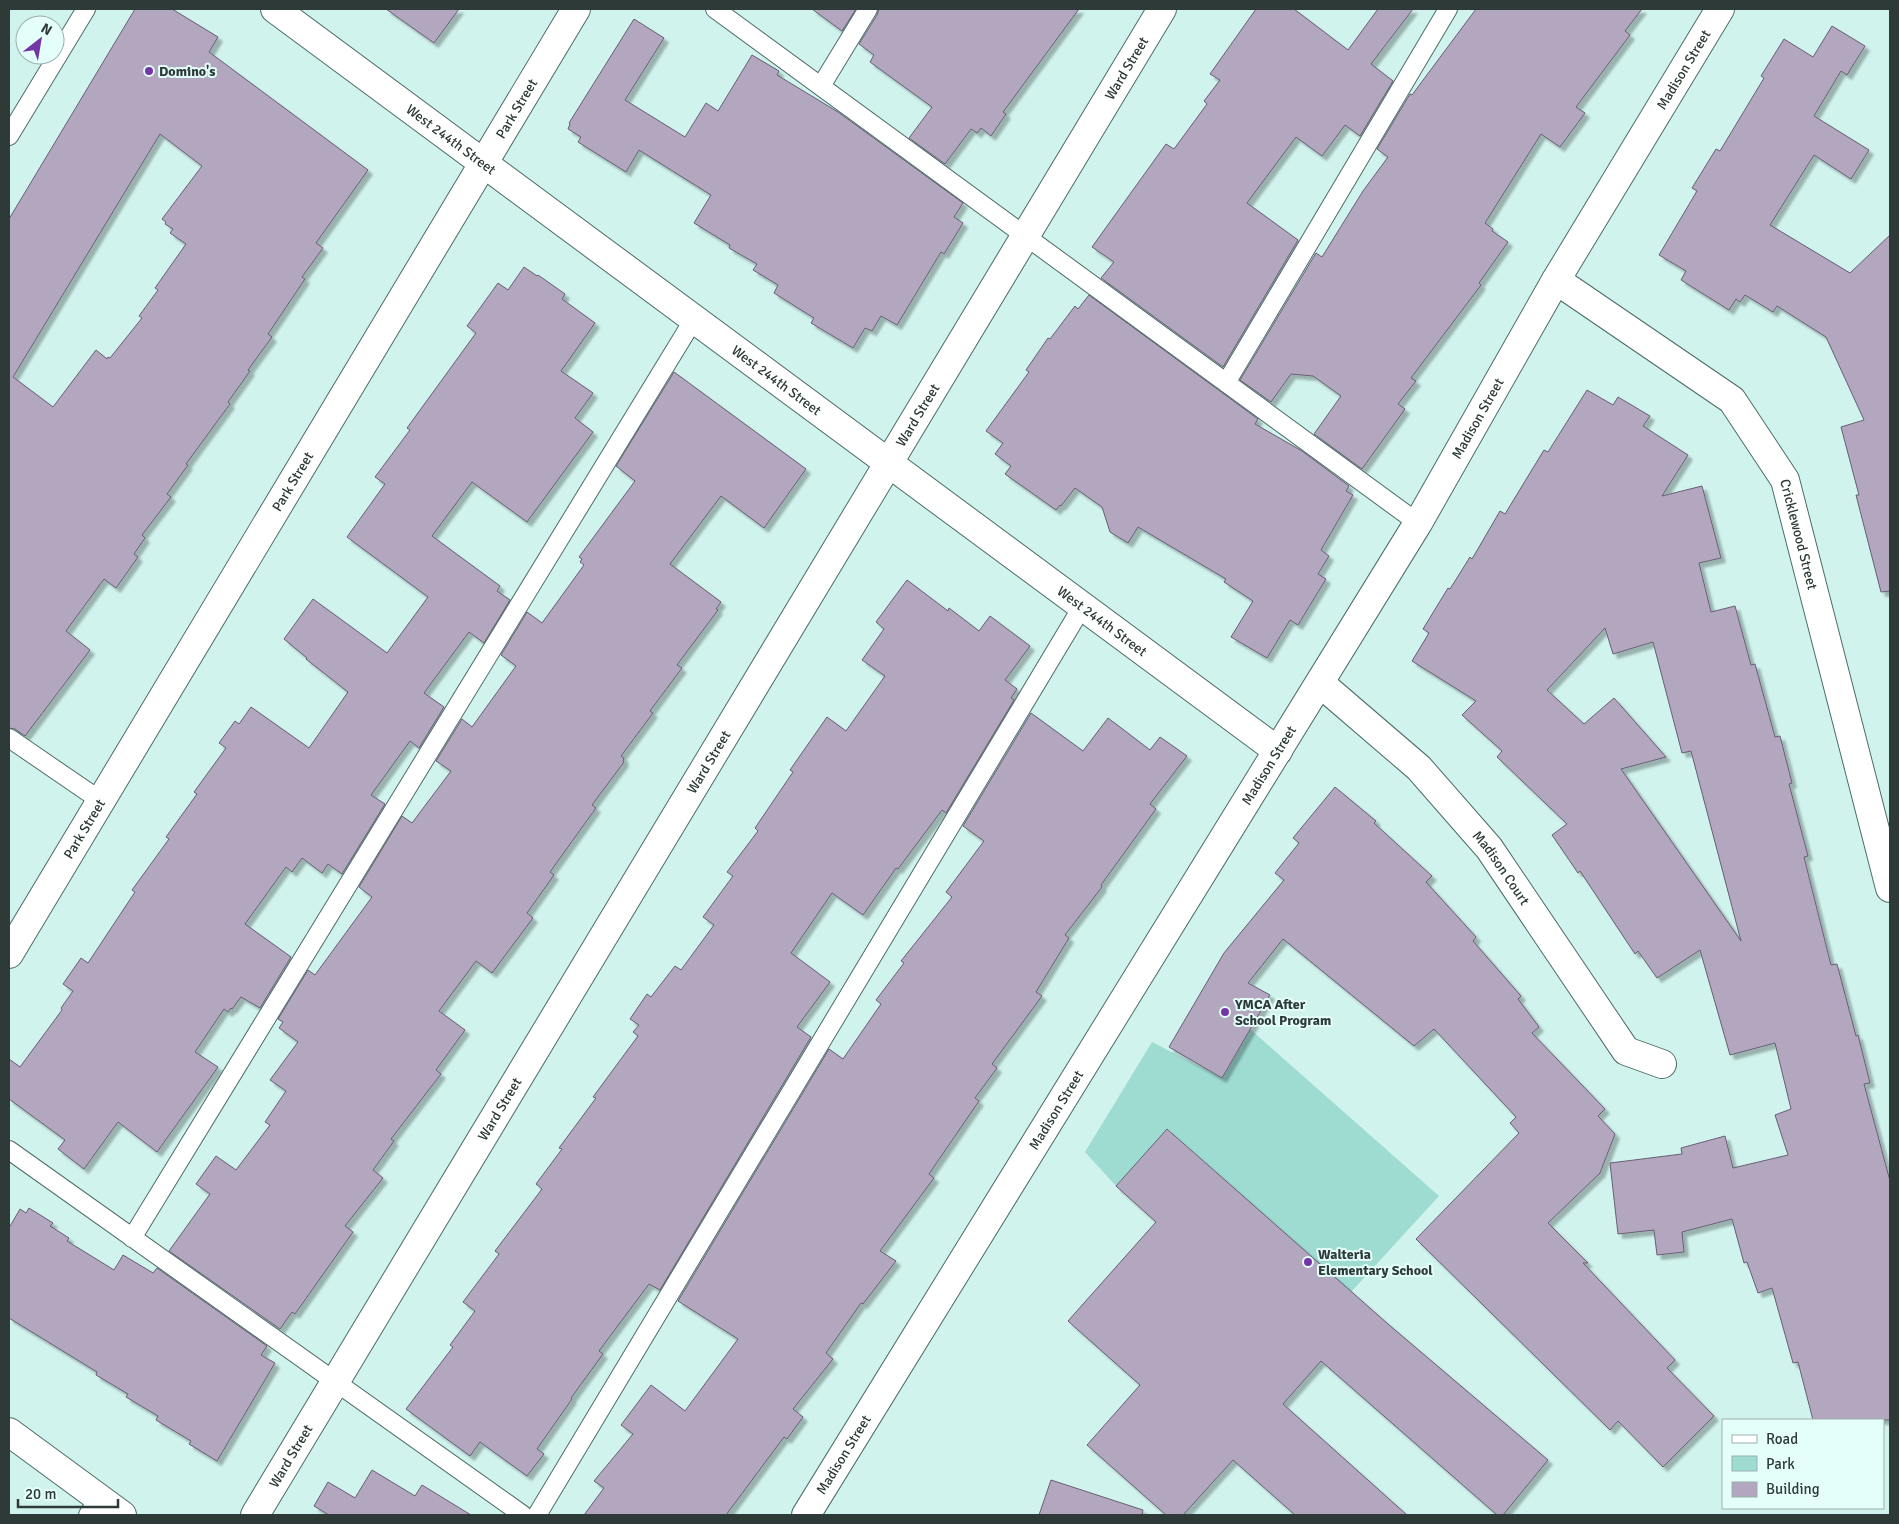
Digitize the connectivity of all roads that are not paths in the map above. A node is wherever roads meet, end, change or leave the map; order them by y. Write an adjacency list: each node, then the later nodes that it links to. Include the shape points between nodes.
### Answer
1 (86, 9): 10 (lane)
2 (275, 9): 11 (street, West 244th Street)
3 (576, 9): 11 (street, Park Street)
4 (715, 9): 9 (lane)
5 (868, 9): 9 (lane)
6 (1162, 9): 12 (street, Ward Street)
7 (1448, 9): 15 (lane)
8 (1720, 9): 13 (street, Madison Street)
9 (821, 86): 12 (lane)
10 (9, 136)
11 (484, 163): 14 (street, West 244th Street); 22 (street, Park Street)
12 (1025, 235): 15 (lane); 16 (street, Ward Street)
13 (1556, 280): 17 (street, Madison Street); 23 (street, Cricklewood Street, via 1732,400 1785,480)
14 (694, 318): 16 (street, West 244th Street); 27 (lane)
15 (1226, 382): 17 (lane)
16 (888, 462): 18 (street, West 244th Street); 28 (street, Ward Street)
17 (1418, 523): 19 (street, Madison Street)
18 (1082, 606): 21 (street, West 244th Street); 34 (lane)
19 (1320, 683): 21 (street, Madison Street); 25 (street, Madison Court, via 1419,768 1489,848 1626,1051)
20 (9, 738): 22 (lane)
21 (1278, 751): 35 (street, Madison Street)
22 (101, 801): 24 (street, Park Street)
23 (1890, 888)
24 (12, 940)
25 (1662, 1064)
26 (9, 1150): 27 (lane)
27 (132, 1238): 28 (lane)
28 (335, 1382): 32 (street, Ward Street); 33 (lane)
29 (9, 1432): 30 (street)
30 (94, 1507): 31 (street)
31 (122, 1515)
32 (255, 1515)
33 (523, 1515)
34 (537, 1515)
35 (806, 1515)

